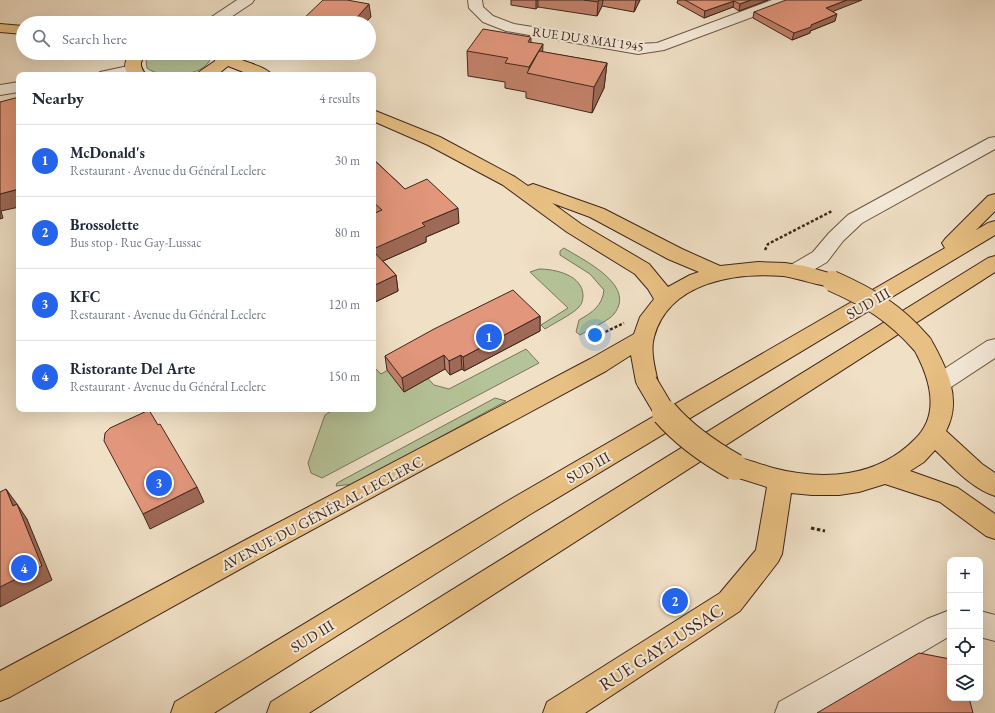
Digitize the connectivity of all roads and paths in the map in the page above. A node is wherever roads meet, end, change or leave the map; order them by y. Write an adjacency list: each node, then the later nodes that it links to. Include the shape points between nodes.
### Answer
1 (247, 0): 5 (street)
2 (252, 0): 6 (street)
3 (474, 0): 4 (street, RUE DU 8 MAI 1945, via 476,8 488,19 511,28 638,49 659,47)
4 (779, 1)
5 (223, 16)
6 (237, 16)
7 (0, 28): 8 (main road)
8 (16, 29)
9 (0, 34): 10 (main road)
10 (16, 35)
11 (223, 60): 15 (main road)
12 (230, 60): 16 (main road, via 234,64)
13 (136, 65): 14 (street)
14 (115, 72)
15 (212, 72)
16 (260, 72)
17 (16, 87): 18 (street)
18 (0, 90)
19 (376, 117): 21 (main road, via 434,141)
20 (995, 142): 26 (street, via 855,219 820,257)
21 (509, 181): 27 (main road, via 597,213 675,254); 28 (main road, via 574,228 642,269)
22 (995, 200): 25 (main road)
23 (995, 227): 25 (main road, SUD III)
24 (995, 264): 44 (main road)
25 (927, 268): 43 (main road, SUD III, via 520,507)
26 (796, 271): 27 (main road, via 753,268); 31 (main road, bridge, via 832,281 867,297 898,318 922,344 933,363)
27 (718, 273): 28 (main road, via 686,285)
28 (665, 300): 29 (main road, via 652,317)
29 (643, 338): 34 (main road, bridge, via 642,363 646,382 670,420 710,453 757,475); 42 (main road, AVENUE DU GÉNÉRAL LECLERC, via 598,365)
30 (995, 347): 31 (street)
31 (940, 383): 32 (main road, via 941,411)
32 (934, 434): 33 (main road, via 915,456); 35 (main road, via 973,471)
33 (887, 474): 34 (main road, via 839,485); 37 (main road, via 949,495)
34 (780, 481): 45 (main road, RUE GAY-LUSSAC, via 769,554 730,602)
35 (995, 486)
36 (811, 528): 38 (path)
37 (995, 528)
38 (825, 531)
39 (947, 624): 46 (street)
40 (983, 625): 41 (street)
41 (995, 628)
42 (0, 687)
43 (186, 713)
44 (282, 713)
45 (558, 713)
46 (790, 713)

